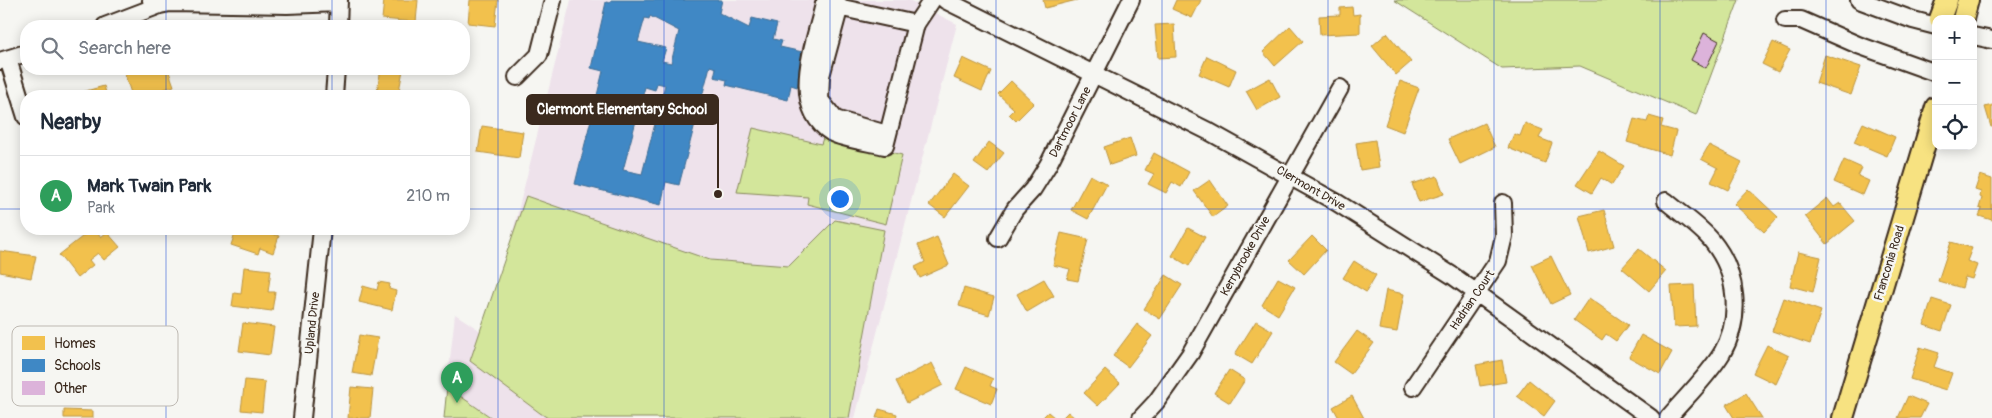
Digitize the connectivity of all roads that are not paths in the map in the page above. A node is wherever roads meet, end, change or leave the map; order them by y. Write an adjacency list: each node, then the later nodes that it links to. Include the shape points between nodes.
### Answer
1 (553, 0): 25 (street, via 539,55)
2 (932, 0): 16 (street)
3 (945, 0): 23 (street, Clermont Drive)
4 (1131, 0): 23 (street, Dartmoor Lane)
5 (1859, 0): 10 (street)
6 (1947, 0): 11 (main road)
7 (1968, 0): 12 (main road)
8 (156, 2): 9 (street, via 287,5); 13 (street)
9 (339, 2): 14 (street)
10 (1889, 6): 17 (street)
11 (1941, 15)
12 (1963, 15)
13 (118, 20)
14 (338, 20)
15 (1785, 20): 22 (street, via 1801,20)
16 (916, 24): 16 (street, via 840,6 821,76 820,100 835,119 886,140)
17 (1932, 24)
18 (1977, 37): 19 (street)
19 (1992, 40)
20 (20, 55): 21 (street)
21 (4, 60): 28 (street)
22 (1932, 72)
23 (1094, 74): 30 (street, Clermont Drive); 34 (street, Dartmoor Lane, via 1042,176 1015,209)
24 (336, 75): 27 (street)
25 (517, 77)
26 (1340, 88): 30 (street, Kerrybrooke Drive)
27 (334, 90)
28 (20, 101)
29 (1932, 120): 41 (main road, Franconia Road)
30 (1290, 176): 35 (street, Clermont Drive); 38 (street, Kerrybrooke Drive, via 1190,354)
31 (1666, 201): 40 (street, via 1718,248 1731,276 1735,305 1731,330 1721,353)
32 (1503, 203): 35 (street, Hadrian Court, via 1502,247 1498,261)
33 (321, 235): 37 (street, Upland Drive)
34 (998, 238)
35 (1477, 293): 36 (street, Hadrian Court); 39 (street, Clermont Drive)
36 (1413, 387)
37 (302, 418)
38 (1142, 418)
39 (1651, 418)
40 (1668, 418)
41 (1843, 418)

